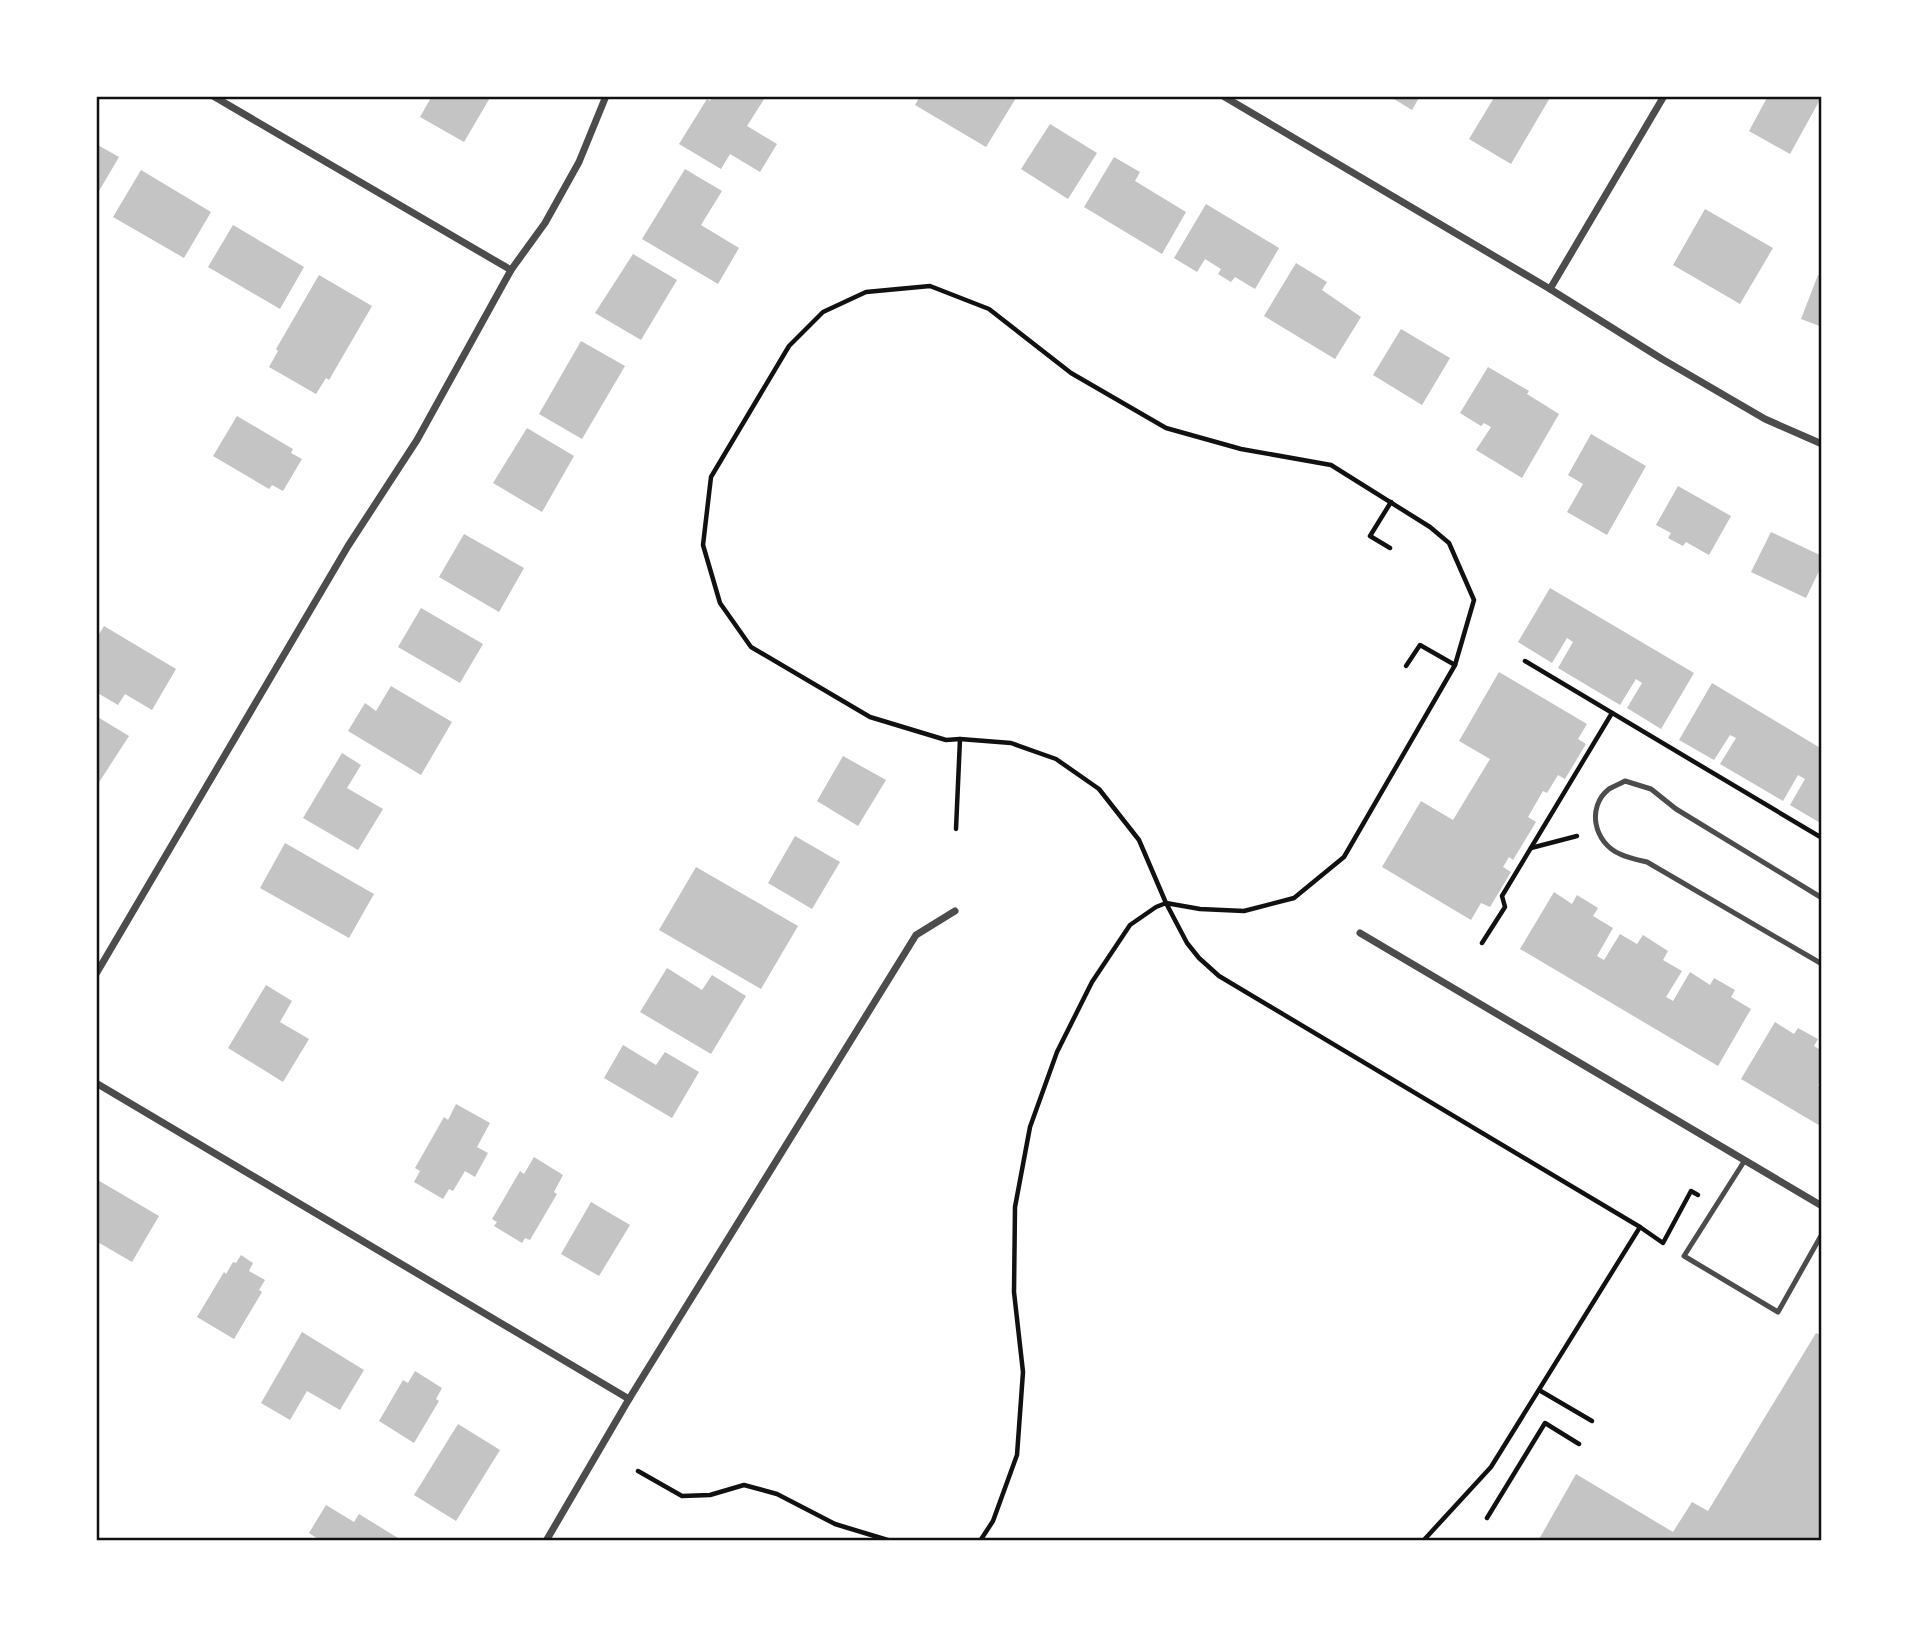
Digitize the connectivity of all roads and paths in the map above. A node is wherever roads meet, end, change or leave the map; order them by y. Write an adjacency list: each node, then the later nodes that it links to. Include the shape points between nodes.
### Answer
1 (213, 96): 5 (street)
2 (606, 96): 5 (street, via 545,223)
3 (1223, 96): 6 (street)
4 (1664, 96): 6 (street)
5 (511, 270): 25 (street, via 417,440 348,547)
6 (1550, 289): 7 (street, via 1765,419)
7 (1822, 444)
8 (1391, 502): 9 (path, via 1370,536); 11 (path, via 1449,543 1474,600); 14 (path, via 1331,465 1241,449 1166,428 1071,373 989,309 930,286 866,292 823,312 789,346 711,477 703,545 720,603 751,647 870,717 946,740)
9 (1390, 548)
10 (1525, 661): 13 (path)
11 (1455, 665): 12 (path, via 1420,645); 20 (path, via 1343,857 1294,898 1244,911)
12 (1406, 666)
13 (1612, 713): 17 (path); 18 (path)
14 (960, 739): 15 (path); 20 (path, via 1011,743 1056,759 1099,789 1139,840)
15 (956, 829)
16 (1598, 831): 18 (path); 19 (lane, via 1594,816 1609,789 1625,781 1639,784); 24 (lane, via 1618,854 1647,862)
17 (1822, 838)
18 (1531, 848): 23 (path, via 1502,896 1504,907)
19 (1822, 898)
20 (1166, 903): 30 (path, via 1187,943 1219,976 1640,1227); 38 (path, via 1130,925 1092,982 1057,1052 1030,1127 1015,1207 1014,1292 1023,1372 1017,1455 993,1521)
21 (955, 911): 31 (street, via 916,935)
22 (1360, 933): 27 (street)
23 (1482, 943)
24 (1822, 964)
25 (96, 974)
26 (96, 1083): 31 (street)
27 (1745, 1160): 28 (street); 29 (lane, via 1684,1256 1777,1312)
28 (1822, 1206)
29 (1822, 1234)
30 (1539, 1390): 32 (path); 39 (path, via 1491,1467)
31 (629, 1399): 36 (street)
32 (1592, 1421)
33 (1579, 1444): 35 (path, via 1545,1423)
34 (638, 1471): 37 (path, via 682,1496 710,1495 744,1485 777,1494 835,1524)
35 (1487, 1518)
36 (546, 1541)
37 (891, 1541)
38 (980, 1541)
39 (1423, 1541)

